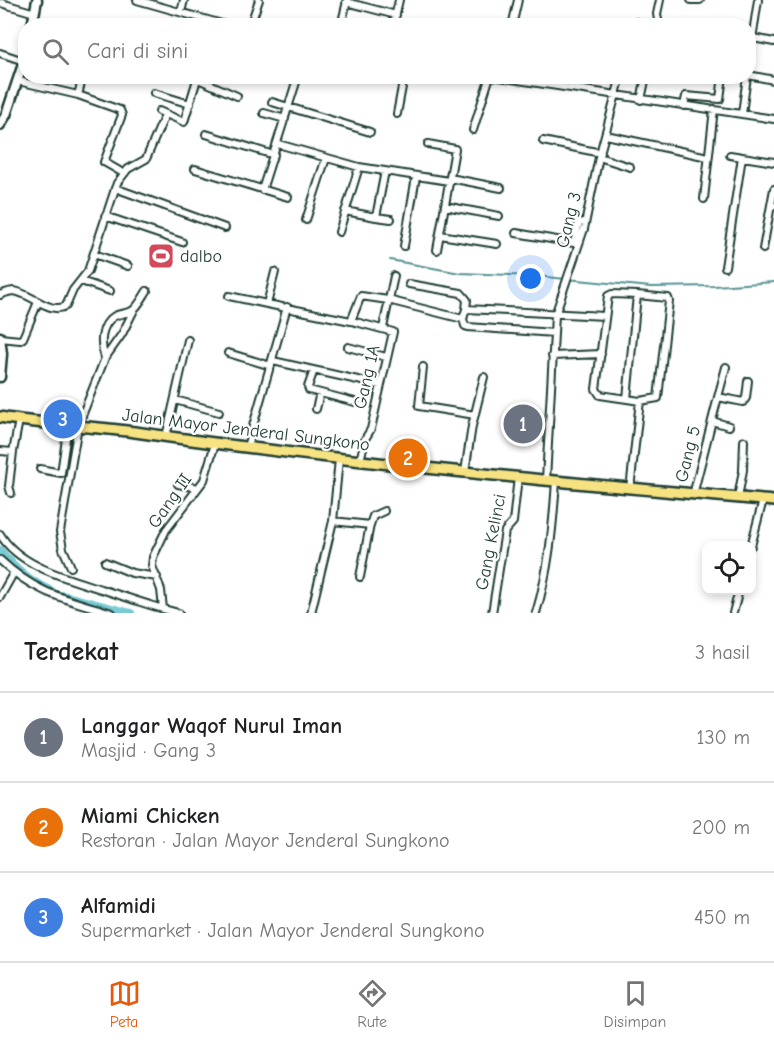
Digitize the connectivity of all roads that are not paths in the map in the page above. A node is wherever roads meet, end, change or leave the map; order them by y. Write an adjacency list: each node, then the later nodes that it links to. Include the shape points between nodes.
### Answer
1 (38, 0): 14 (street)
2 (137, 0): 13 (street)
3 (184, 0): 13 (street)
4 (259, 0): 18 (street)
5 (399, 0): 15 (street)
6 (518, 0): 21 (street)
7 (660, 0): 22 (street)
8 (691, 0): 9 (street)
9 (700, 0)
10 (758, 0): 23 (street)
11 (346, 1): 15 (street); 19 (street)
12 (1, 3): 14 (street)
13 (181, 12): 17 (street)
14 (35, 13): 16 (street)
15 (396, 15): 20 (street)
16 (34, 18)
17 (200, 18)
18 (253, 18)
19 (343, 18)
20 (395, 18)
21 (514, 18)
22 (658, 18)
23 (756, 18)
24 (756, 39): 25 (street)
25 (774, 42)
26 (0, 53): 27 (street)
27 (18, 57)
28 (756, 77): 29 (street)
29 (774, 80)
30 (18, 81): 58 (street)
31 (31, 84): 44 (street)
32 (81, 84): 44 (street)
33 (196, 84): 49 (street)
34 (211, 84): 45 (street)
35 (296, 84): 51 (street)
36 (403, 84): 54 (street)
37 (488, 84): 59 (street)
38 (543, 84): 46 (street)
39 (619, 84): 46 (street, Gang 3)
40 (644, 84): 47 (street)
41 (722, 84): 50 (street, via 720,99 686,96)
42 (747, 84): 55 (street)
43 (154, 93): 49 (street)
44 (78, 95): 77 (street, via 121,111 104,162)
45 (237, 96)
46 (615, 96): 47 (street); 62 (street, Gang 3)
47 (641, 100): 50 (street)
48 (272, 102): 51 (street)
49 (190, 104): 77 (street, via 184,122 162,113 146,159)
50 (684, 106): 52 (street)
51 (289, 108): 56 (street); 60 (street)
52 (714, 110): 55 (street); 69 (street)
53 (264, 113): 56 (street)
54 (398, 114)
55 (742, 114): 57 (street)
56 (285, 119): 64 (street)
57 (774, 119)
58 (0, 125)
59 (473, 130)
60 (369, 132)
61 (207, 134): 66 (street)
62 (606, 135): 67 (street, Gang 3); 69 (street)
63 (543, 141): 67 (street)
64 (278, 144): 66 (street); 71 (street)
65 (428, 144): 79 (street, via 455,149)
66 (274, 155): 83 (street)
67 (600, 155): 74 (street); 94 (street, Gang 3)
68 (730, 155): 70 (street)
69 (708, 157): 85 (street)
70 (742, 157): 72 (street); 106 (street)
71 (327, 158): 73 (street); 93 (street)
72 (774, 162)
73 (359, 167): 76 (street); 88 (street)
74 (630, 167)
75 (195, 170): 83 (street)
76 (385, 171): 78 (street); 91 (street)
77 (123, 173): 80 (street)
78 (416, 177): 79 (street); 101 (street)
79 (450, 180): 81 (street); 86 (street)
80 (115, 188): 89 (street); 95 (street)
81 (501, 188)
82 (774, 189): 87 (street)
83 (262, 190): 84 (street)
84 (288, 197)
85 (704, 199)
86 (445, 206): 90 (street); 98 (street)
87 (772, 206): 102 (street)
88 (345, 211): 91 (street); 96 (street)
89 (105, 216): 99 (street); 104 (street)
90 (500, 216)
91 (376, 217): 92 (street)
92 (391, 219)
93 (306, 220)
94 (585, 223): 97 (street, via 579,222 572,244); 122 (street, Gang 3)
95 (225, 228)
96 (339, 232)
97 (516, 233)
98 (440, 235): 100 (street); 103 (street)
99 (182, 242)
100 (497, 244)
101 (404, 246)
102 (763, 249)
103 (437, 250)
104 (94, 254): 105 (street); 109 (street)
105 (128, 266)
106 (725, 267)
107 (275, 272): 118 (street)
108 (394, 276): 116 (street)
109 (81, 281): 111 (street); 117 (street, via 65,307)
110 (409, 284): 120 (street, via 460,294 467,300)
111 (110, 291)
112 (147, 291): 121 (street)
113 (0, 295): 117 (street, via 16,291)
114 (637, 295): 123 (street, via 609,295); 146 (street); 148 (street, via 669,301 658,398)
115 (229, 296): 118 (street)
116 (388, 300): 124 (street); 125 (street, via 360,296); 126 (street)
117 (38, 302): 128 (street, via 23,338)
118 (267, 304): 119 (street)
119 (287, 307): 125 (street); 136 (street)
120 (466, 309): 122 (street); 124 (street)
121 (134, 310): 135 (street); 135 (street, via 116,315 105,327)
122 (555, 315): 123 (street); 127 (street, Gang 3)
123 (605, 316): 132 (street)
124 (463, 320): 127 (street, via 468,327)
125 (352, 321): 126 (street)
126 (383, 328): 134 (street, Gang 1A, via 393,332)
127 (554, 333): 133 (street, Gang 3)
128 (0, 337): 140 (street)
129 (188, 340): 147 (street)
130 (348, 347): 134 (street)
131 (228, 353): 136 (street)
132 (601, 354): 133 (street); 146 (street, via 597,392)
133 (552, 356): 169 (street, Gang 3)
134 (386, 357): 143 (street, Gang 1A)
135 (105, 358): 156 (street)
136 (272, 363): 139 (street); 161 (street)
137 (423, 367): 152 (street, via 419,406)
138 (726, 367): 145 (street, Gang 5)
139 (314, 370): 143 (street); 144 (street, via 308,388)
140 (0, 377)
141 (484, 377): 152 (street)
142 (748, 381): 145 (street, via 743,402)
143 (380, 385): 165 (street, Gang 1A)
144 (320, 393): 149 (street); 150 (street)
145 (718, 397): 155 (street, Gang 5)
146 (627, 399): 148 (street)
147 (175, 400): 151 (street); 158 (street)
148 (640, 401): 172 (street)
149 (355, 402)
150 (316, 409)
151 (219, 412)
152 (475, 415): 167 (street)
153 (0, 417): 154 (main road, Jalan Mayor Jenderal Sungkono)
154 (19, 420): 156 (main road, Jalan Mayor Jenderal Sungkono); 163 (street)
155 (712, 421): 157 (street); 174 (street, Gang 5)
156 (73, 425): 158 (main road, Jalan Mayor Jenderal Sungkono); 166 (street, via 61,473); 187 (street, via 60,532)
157 (729, 426)
158 (166, 437): 160 (main road, Jalan Mayor Jenderal Sungkono)
159 (744, 441): 175 (street)
160 (215, 444): 161 (main road, Jalan Mayor Jenderal Sungkono); 171 (street, Gang II)
161 (247, 447): 164 (main road, Jalan Mayor Jenderal Sungkono)
162 (0, 451): 163 (street)
163 (13, 452): 173 (street)
164 (339, 459): 165 (main road, Jalan Mayor Jenderal Sungkono); 179 (street)
165 (360, 461): 167 (main road, Jalan Mayor Jenderal Sungkono)
166 (40, 469)
167 (465, 472): 168 (main road, Jalan Mayor Jenderal Sungkono)
168 (518, 477): 169 (main road, Jalan Mayor Jenderal Sungkono); 198 (street, Gang Kelinci, via 513,522 505,531)
169 (551, 481): 172 (main road, Jalan Mayor Jenderal Sungkono); 199 (street, Gang 3, via 554,520)
170 (178, 484): 171 (street)
171 (198, 488): 184 (street, Gang II, via 166,530)
172 (630, 489): 174 (main road, Jalan Mayor Jenderal Sungkono)
173 (11, 493)
174 (693, 495): 175 (main road, Jalan Mayor Jenderal Sungkono)
175 (738, 498): 176 (main road, Jalan Mayor Jenderal Sungkono)
176 (763, 500): 177 (main road, Jalan Mayor Jenderal Sungkono); 182 (street)
177 (774, 501)
178 (384, 511): 180 (street, via 373,516)
179 (333, 521): 180 (street); 197 (street)
180 (370, 525): 189 (street)
181 (0, 536): 193 (street, via 19,554 58,576)
182 (752, 541)
183 (146, 554): 184 (street)
184 (153, 557): 190 (street, Gang II)
185 (0, 560): 188 (street)
186 (105, 562): 190 (street)
187 (71, 567)
188 (14, 572): 192 (street); 194 (street, via 36,588)
189 (360, 577)
190 (157, 578): 193 (street, Gang II)
191 (738, 595): 200 (street)
192 (0, 597)
193 (163, 609): 196 (street)
194 (96, 611): 195 (street)
195 (112, 613)
196 (179, 613)
197 (311, 613)
198 (492, 613)
199 (536, 613)
200 (734, 613)

